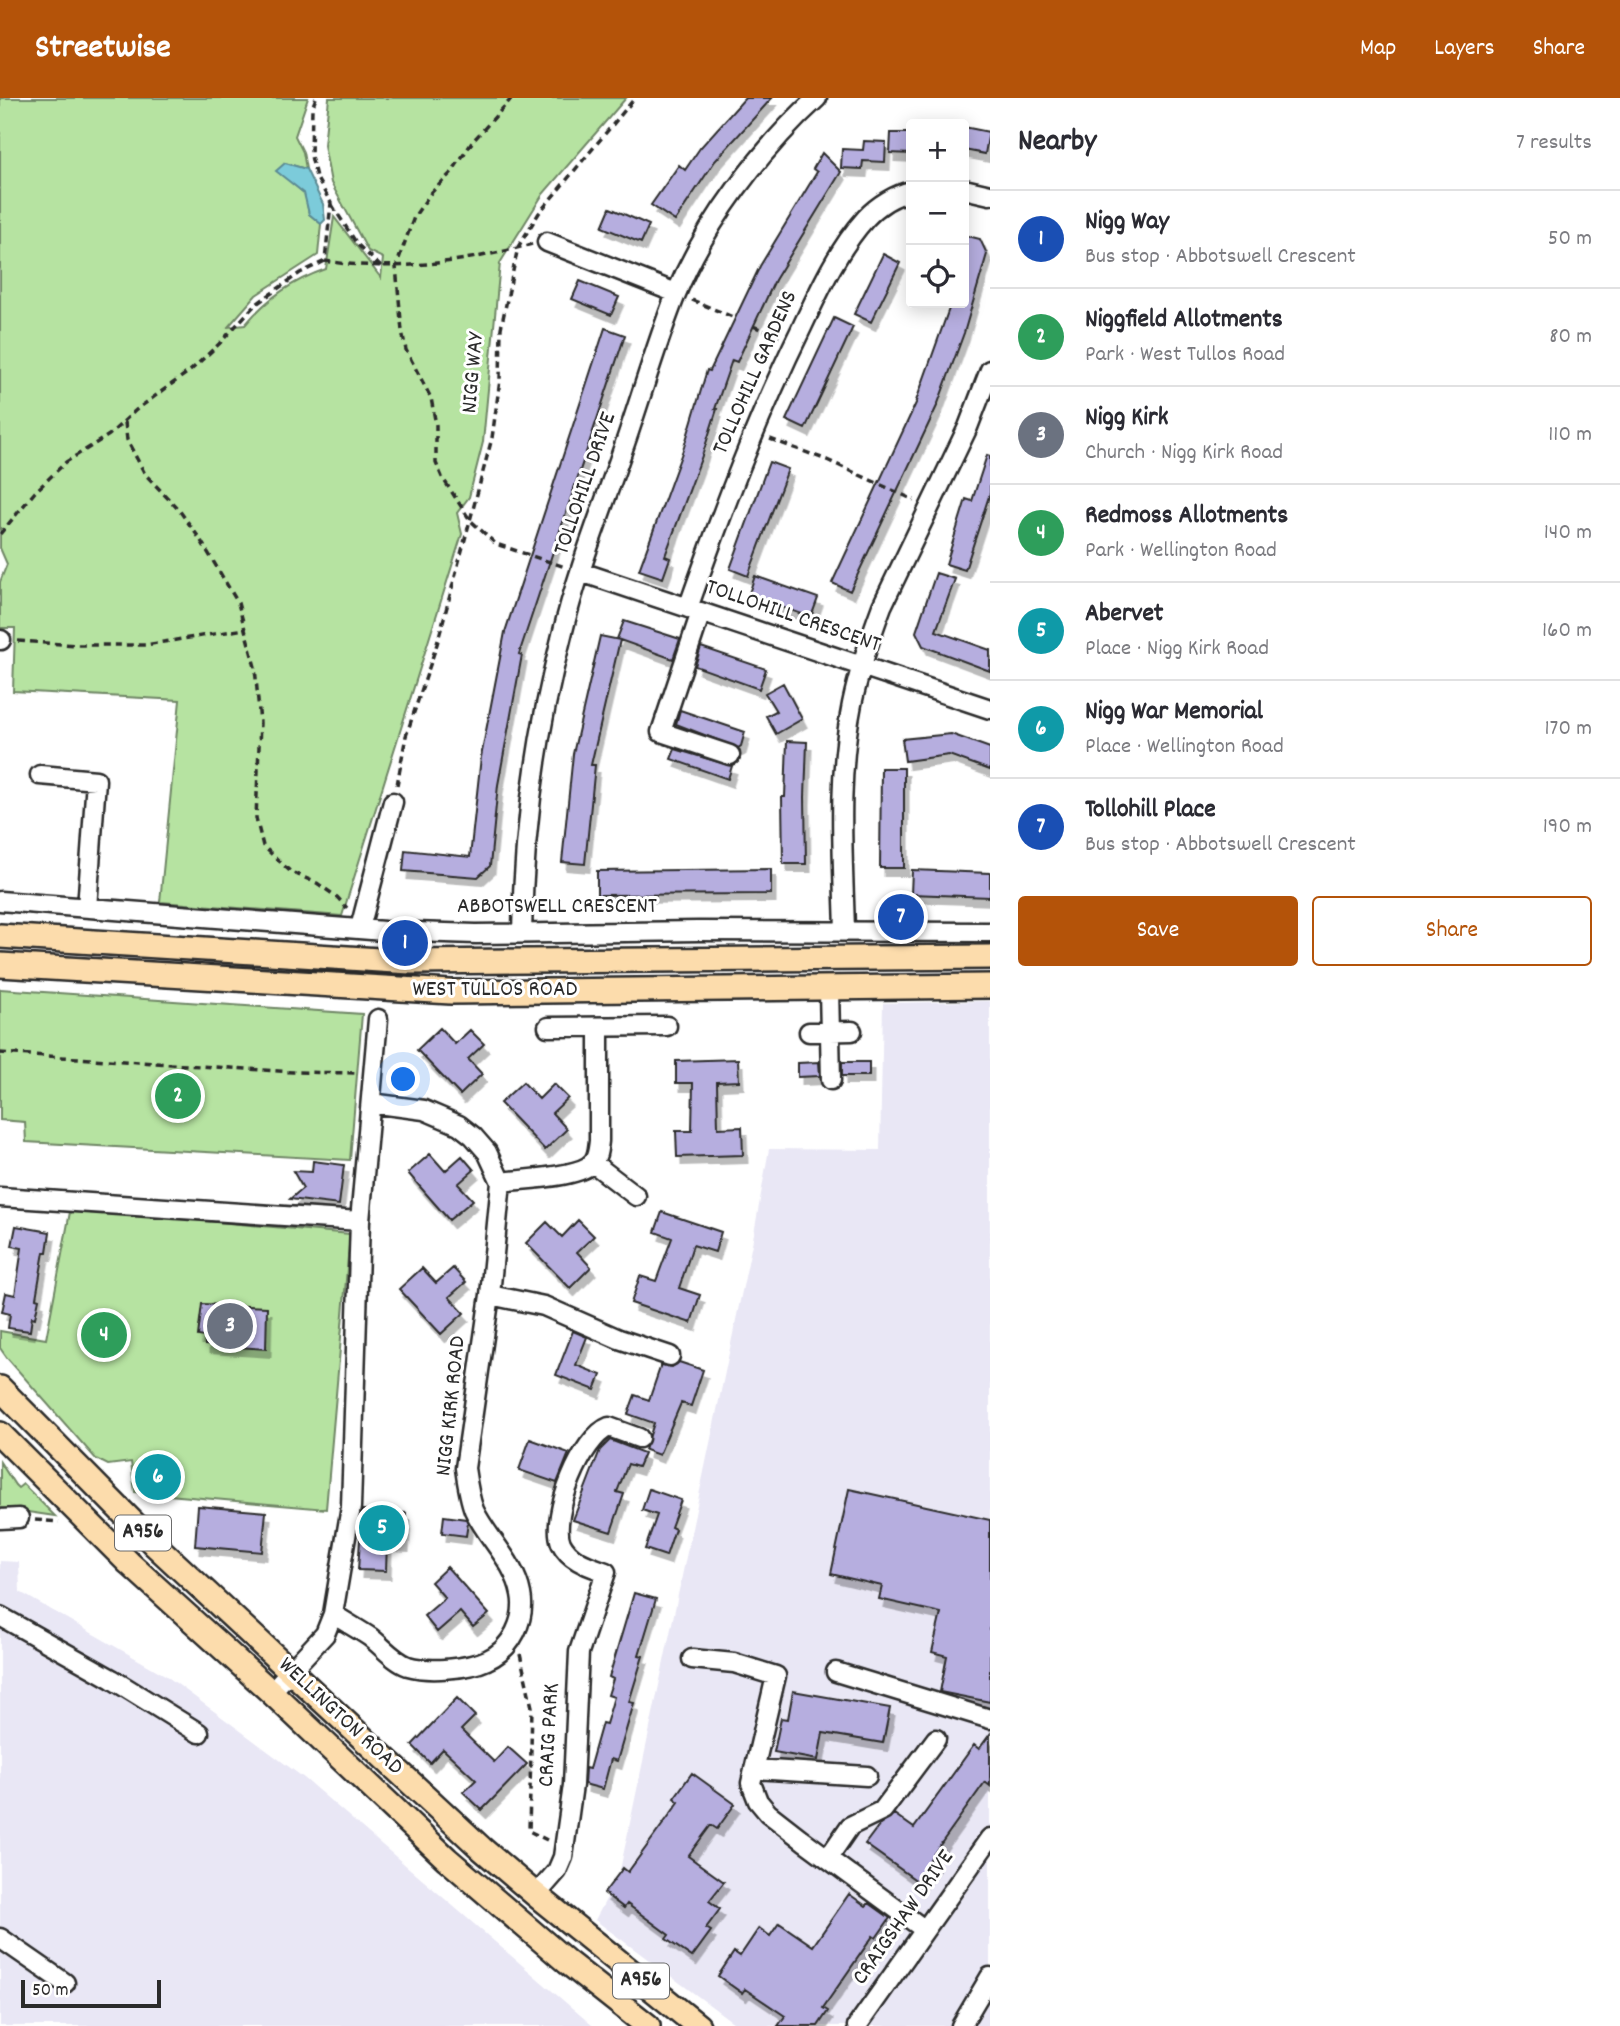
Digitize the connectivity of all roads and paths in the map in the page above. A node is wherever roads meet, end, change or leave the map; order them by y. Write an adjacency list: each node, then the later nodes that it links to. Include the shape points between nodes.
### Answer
1 (316, 98): 8 (path, via 311,156 316,177)
2 (512, 98): 13 (path, via 429,194 414,217)
3 (635, 98): 10 (path, NIGG WAY, via 539,214)
4 (817, 98): 14 (street, TOLLOHILL DRIVE, via 737,188)
5 (969, 190): 7 (street)
6 (906, 193): 17 (street, TOLLOHILL GARDENS, via 868,216 848,241)
7 (990, 195)
8 (331, 203): 11 (path); 12 (path, via 356,244)
9 (547, 242): 14 (street)
10 (518, 247): 13 (path, via 486,256); 22 (path, NIGG WAY, via 501,328 492,438)
11 (325, 261): 12 (path); 19 (path, via 255,305 191,370)
12 (381, 267): 13 (path)
13 (396, 267): 22 (path, via 407,351 431,398 436,463)
14 (676, 293): 15 (path); 24 (street, TOLLOHILL DRIVE)
15 (735, 318)
16 (754, 326): 17 (path)
17 (794, 344): 20 (street, TOLLOHILL GARDENS)
18 (990, 370): 21 (street)
19 (125, 422): 23 (path, via 66,462); 26 (path, via 134,457 200,539 238,603)
20 (752, 433): 21 (path, via 827,460); 25 (street, TOLLOHILL GARDENS)
21 (929, 507): 28 (street, via 882,606)
22 (470, 520): 24 (path, via 496,544); 32 (path, NIGG WAY, via 437,644 406,736)
23 (0, 534)
24 (581, 572): 25 (street, TOLLOHILL CRESCENT); 38 (street, TOLLOHILL DRIVE, via 540,729 524,864)
25 (694, 610): 28 (street, TOLLOHILL CRESCENT); 30 (street, TOLLOHILL GARDENS, via 661,732)
26 (245, 629): 27 (path, via 145,645); 35 (path, via 255,667 260,723 256,818 263,846 291,872 337,897)
27 (0, 640)
28 (862, 667): 29 (street, TOLLOHILL CRESCENT); 36 (street, via 852,705 843,783)
29 (990, 709)
30 (730, 755)
31 (40, 775): 34 (street, via 96,780)
32 (393, 802): 35 (street)
33 (0, 901): 34 (street, ABBOTSWELL CRESCENT)
34 (87, 908): 35 (street, ABBOTSWELL CRESCENT)
35 (357, 928): 38 (street, ABBOTSWELL CRESCENT)
36 (845, 931): 37 (street, ABBOTSWELL CRESCENT); 38 (street, ABBOTSWELL CRESCENT)
37 (990, 932)
38 (522, 933)
39 (0, 936): 40 (main road, WEST TULLOS ROAD, via 411,961)
40 (990, 957)
41 (0, 965): 43 (main road, WEST TULLOS ROAD, via 451,992)
42 (990, 986): 43 (main road, WEST TULLOS ROAD)
43 (829, 989): 48 (street)
44 (378, 1019): 52 (street)
45 (667, 1026): 47 (street)
46 (548, 1027): 47 (street)
47 (599, 1028): 55 (street, via 599,1141)
48 (830, 1031): 49 (street); 50 (street); 53 (street)
49 (852, 1031)
50 (809, 1032)
51 (0, 1053): 52 (path)
52 (372, 1076): 54 (street)
53 (831, 1080)
54 (371, 1102): 56 (street, via 424,1110 459,1125 487,1152); 59 (street)
55 (593, 1163): 56 (street, via 576,1172); 57 (street)
56 (501, 1182): 60 (street, NIGG KIRK ROAD)
57 (635, 1196)
58 (0, 1197): 59 (street)
59 (360, 1221): 68 (street, via 351,1507)
60 (491, 1295): 61 (street, via 544,1306); 70 (street, NIGG KIRK ROAD, via 466,1468 474,1510 521,1592 522,1609)
61 (670, 1356)
62 (0, 1388): 72 (main road, WELLINGTON ROAD / A956, via 154,1544)
63 (0, 1434): 65 (main road, WELLINGTON ROAD / A956)
64 (639, 1438): 81 (street, CRAIG PARK, via 609,1427 593,1438 571,1478 558,1522 562,1544 576,1560 606,1572 579,1652 573,1785)
65 (81, 1516): 66 (path, via 55,1523); 74 (main road, WELLINGTON ROAD / A956)
66 (19, 1518): 67 (street)
67 (0, 1519)
68 (333, 1614): 70 (street, via 402,1662 428,1669 487,1660); 72 (street, via 325,1634)
69 (0, 1616): 76 (street)
70 (514, 1635): 81 (path, via 532,1707 529,1831)
71 (692, 1659): 78 (street, via 734,1663 776,1676)
72 (290, 1672): 74 (street); 83 (main road, WELLINGTON ROAD / A956)
73 (836, 1672): 75 (street)
74 (271, 1692): 88 (main road, WELLINGTON ROAD / A956, via 447,1859)
75 (990, 1719)
76 (199, 1734)
77 (936, 1739): 82 (street, via 883,1810 850,1826)
78 (754, 1769): 79 (street); 82 (street, via 751,1783 758,1801)
79 (867, 1776)
80 (990, 1838): 84 (street, CRAIGSHAW DRIVE)
81 (564, 1849): 83 (street, CRAIG PARK, via 557,1871)
82 (828, 1858): 84 (street)
83 (536, 1895): 89 (main road, WELLINGTON ROAD / A956)
84 (925, 1930): 90 (street, CRAIGSHAW DRIVE)
85 (0, 1938): 87 (street)
86 (990, 1977): 91 (street)
87 (65, 1983)
88 (648, 2026)
89 (698, 2026)
90 (857, 2026)
91 (961, 2026)

